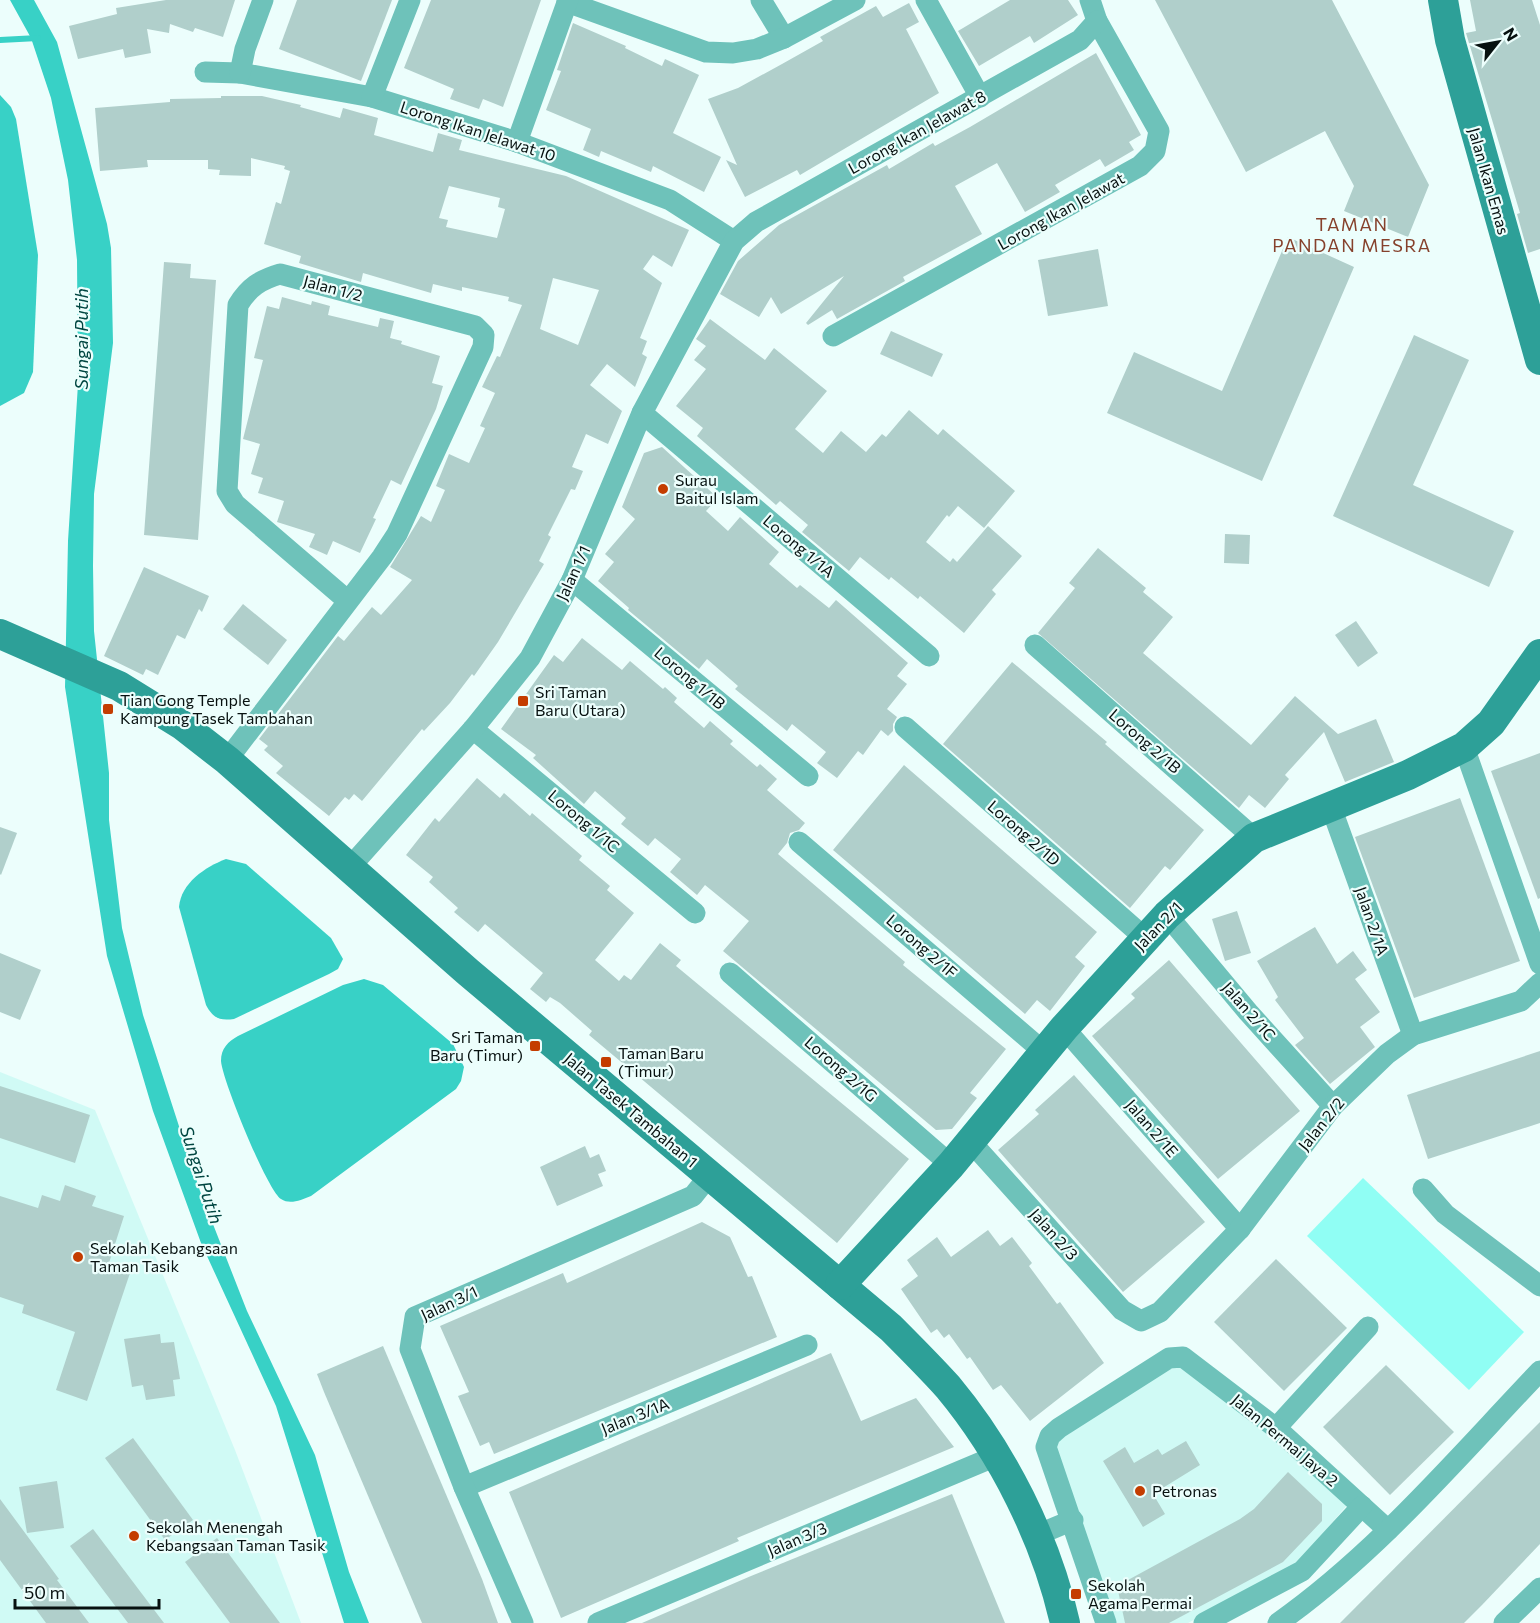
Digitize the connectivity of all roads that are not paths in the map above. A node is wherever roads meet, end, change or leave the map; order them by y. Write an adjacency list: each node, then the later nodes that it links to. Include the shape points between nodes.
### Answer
1 (263, 0): 12 (street, via 244,49)
2 (410, 0): 13 (street)
3 (761, 0): 10 (street)
4 (855, 0): 10 (street)
5 (926, 0): 14 (street)
6 (1090, 0): 9 (street, Lorong Ikan Jelawat)
7 (1443, 0): 18 (street, Jalan Ikan Emas, via 1450,40)
8 (568, 1): 10 (street, via 706,52 757,49); 15 (street)
9 (1097, 21): 14 (street, Lorong Ikan Jelawat 8, via 1080,40); 17 (street, Lorong Ikan Jelawat, via 1159,131 1159,142 1149,159)
10 (784, 38)
11 (205, 72): 12 (street, Lorong Ikan Jelawat 10)
12 (240, 73): 13 (street, Lorong Ikan Jelawat 10)
13 (372, 97): 15 (street, Lorong Ikan Jelawat 10)
14 (980, 97): 16 (street, Lorong Ikan Jelawat 8, via 756,222)
15 (518, 142): 16 (street, Lorong Ikan Jelawat 10, via 670,200)
16 (734, 241): 19 (street, Jalan 1/1)
17 (834, 336)
18 (1540, 360)
19 (642, 413): 20 (street, Jalan 1/1); 25 (street, Lorong 1/1A)
20 (572, 580): 27 (street, Jalan 1/1, via 530,658); 30 (street, Lorong 1/1B)
21 (348, 601): 21 (street, Jalan 1/2, via 397,534 483,347 484,335 475,326 280,274 247,290 238,305 227,491 236,504); 29 (street, Jalan 1/2)
22 (0, 634): 29 (street, Jalan Tasek Tambahan 1, via 119,686 182,725)
23 (1035, 645): 32 (street, Lorong 2/1B)
24 (1540, 654): 28 (street, Jalan 2/1, via 1491,723)
25 (929, 656)
26 (905, 727): 37 (street, Lorong 2/1D)
27 (473, 729): 34 (street, Jalan 1/1); 35 (street, Lorong 1/1C)
28 (1464, 747): 31 (street, Jalan 2/1); 38 (street)
29 (227, 760): 34 (street, Jalan Tasek Tambahan 1)
30 (808, 776)
31 (1331, 807): 32 (street, Jalan 2/1); 42 (street, Jalan 2/1A)
32 (1254, 838): 36 (street, Jalan 2/1)
33 (799, 842): 43 (street, Lorong 2/1F)
34 (351, 866): 47 (street, Jalan Tasek Tambahan 1, via 468,972)
35 (695, 913)
36 (1167, 915): 37 (street, Jalan 2/1); 44 (street, Jalan 2/1C)
37 (1145, 938): 41 (street, Jalan 2/1)
38 (1540, 964)
39 (730, 973): 46 (street, Lorong 2/1G)
40 (1540, 983): 42 (street, Jalan 2/2, via 1521,1001)
41 (1064, 1028): 43 (street, Jalan 2/1); 49 (street, Jalan 2/1E)
42 (1413, 1035): 44 (street, Jalan 2/2, via 1387,1054)
43 (1044, 1052): 45 (street, Jalan 2/1)
44 (1333, 1106): 49 (street, Jalan 2/2)
45 (971, 1142): 46 (street, Jalan 2/1); 52 (street, Jalan 2/3, via 1122,1310)
46 (951, 1165): 50 (street, Jalan 2/1)
47 (709, 1176): 50 (street, Jalan Tasek Tambahan 1); 58 (street, Jalan 3/1, via 693,1196 415,1317 410,1349)
48 (1423, 1190): 51 (street, via 1445,1214)
49 (1240, 1229): 52 (street, Jalan 2/2, via 1160,1312)
50 (840, 1284): 57 (street, Jalan Tasek Tambahan 1, via 891,1328 948,1388)
51 (1540, 1286)
52 (1141, 1321)
53 (1368, 1326): 56 (street)
54 (807, 1345): 58 (street, Jalan 3/1A)
55 (1540, 1371): 61 (street)
56 (1275, 1428): 59 (street, Jalan Permai Jaya 2); 60 (street, Jalan Permai Jaya 2, via 1178,1356 1169,1358 1050,1436 1046,1447)
57 (996, 1456): 62 (street, Jalan Tasek Tambahan 1); 66 (street, Jalan 3/3)
58 (464, 1487): 65 (street, Jalan 3/1)
59 (1362, 1506): 61 (street, Jalan Permai Jaya 2); 68 (street, via 1302,1571)
60 (1073, 1520): 62 (street); 67 (street)
61 (1388, 1530): 69 (street, via 1325,1590)
62 (1038, 1535): 64 (street, Jalan Tasek Tambahan 1)
63 (1540, 1588): 70 (street)
64 (1059, 1621)
65 (523, 1623)
66 (598, 1623)
67 (1106, 1623)
68 (1204, 1623)
69 (1278, 1623)
70 (1504, 1623)

